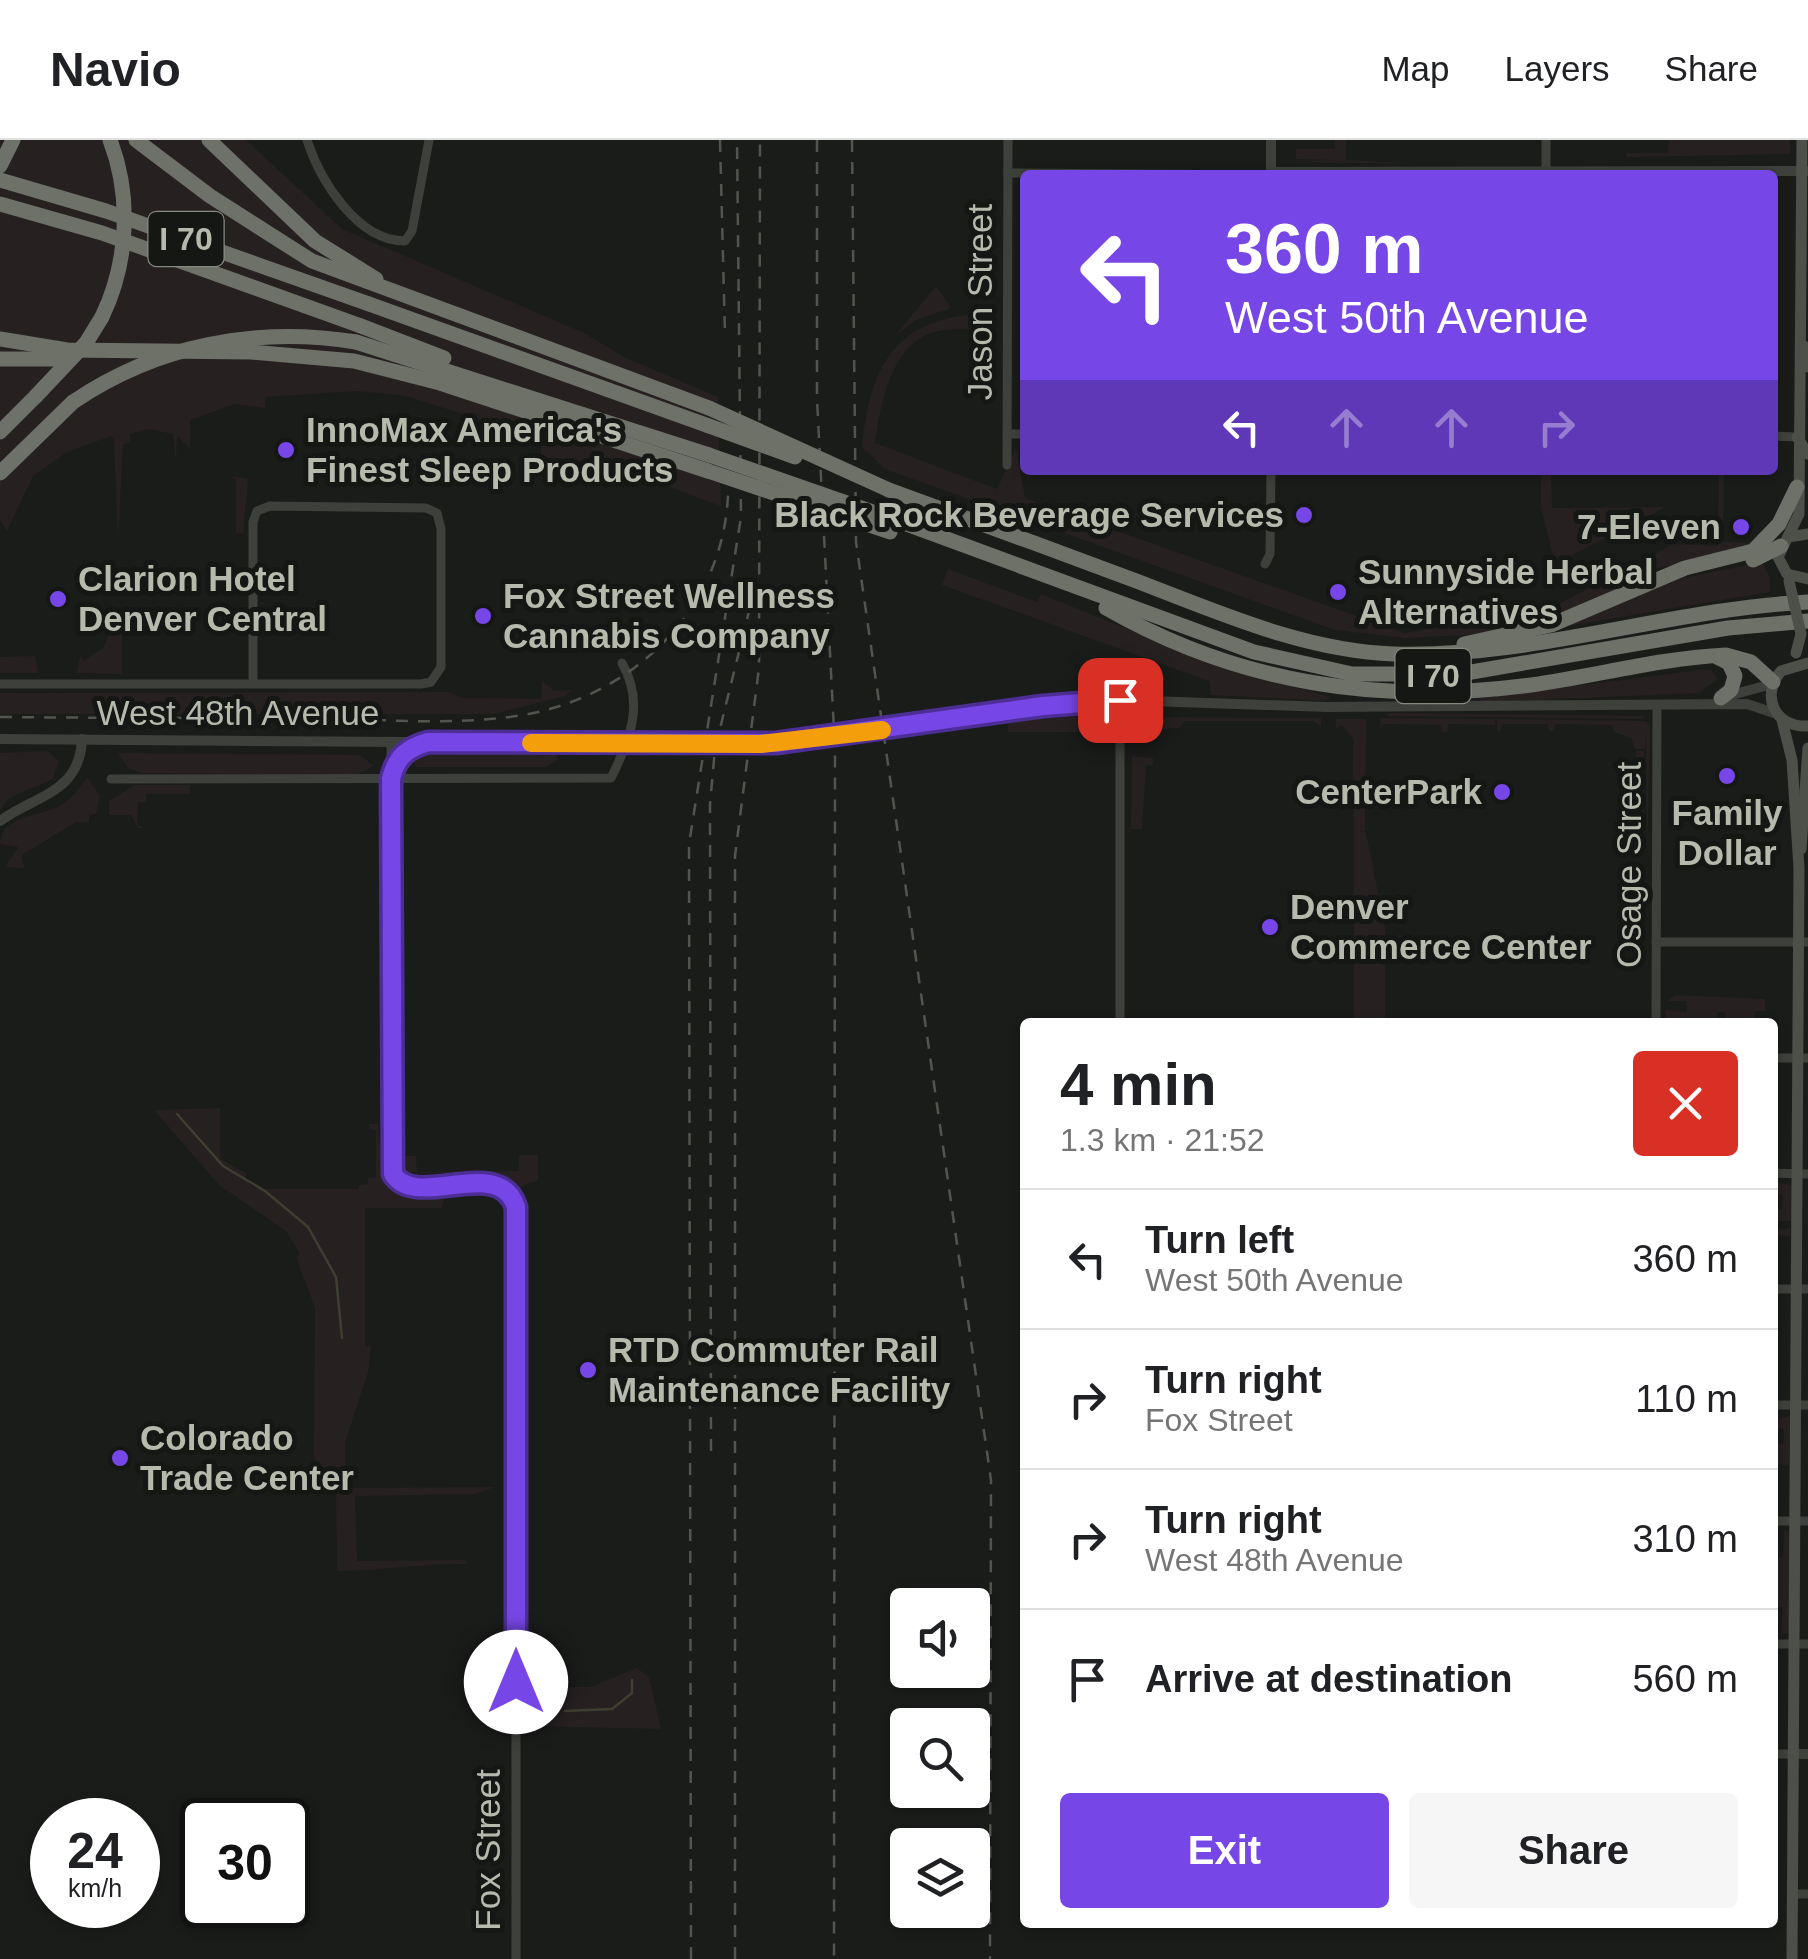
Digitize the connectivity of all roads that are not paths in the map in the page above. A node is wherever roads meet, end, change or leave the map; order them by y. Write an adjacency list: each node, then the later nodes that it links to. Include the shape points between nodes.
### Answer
1 (13, 140): 11 (highway)
2 (110, 140): 27 (highway, bridge, via 124,211 118,278 86,343)
3 (136, 140): 20 (highway, via 312,261)
4 (209, 140): 20 (highway, via 314,241)
5 (307, 140): 6 (street, via 335,198 392,241 405,241 412,231)
6 (429, 140)
7 (1008, 140): 16 (street, Jason Street)
8 (1272, 140): 12 (street)
9 (1546, 140): 13 (street)
10 (1802, 140): 15 (main road)
11 (0, 166)
12 (1272, 170)
13 (1546, 170)
14 (1778, 171): 15 (street)
15 (1805, 171): 22 (main road)
16 (1008, 173): 17 (street); 28 (street, Jason Street)
17 (1020, 173)
18 (0, 180): 38 (highway, I 70, bridge, via 106,211)
19 (0, 204): 21 (highway, I 70, bridge, via 120,240)
20 (433, 308): 38 (highway, bridge, via 709,408)
21 (358, 334): 33 (highway, I 70); 35 (highway, bridge, via 248,336 149,361 72,402)
22 (1802, 337): 26 (main road); 31 (main road)
23 (0, 339): 24 (highway, via 67,350)
24 (209, 352): 25 (highway); 33 (highway, via 354,361)
25 (0, 359)
26 (1808, 367)
27 (0, 432)
28 (1007, 434): 29 (street); 34 (street, Jason Street)
29 (1020, 434)
30 (1778, 436): 31 (street)
31 (1797, 436): 32 (main road); 37 (main road)
32 (1808, 454)
33 (708, 463): 45 (highway, I 70, bridge)
34 (1007, 465)
35 (0, 473)
36 (1270, 475): 41 (street)
37 (1797, 487): 40 (main road, via 1798,518); 42 (highway, via 1779,524 1752,551)
38 (889, 490): 48 (highway, I 70, via 1240,620)
39 (1808, 534): 40 (main road)
40 (1784, 542): 42 (highway, via 1744,563); 43 (main road)
41 (1265, 564)
42 (1662, 576): 48 (highway, via 1551,625)
43 (1786, 576): 44 (main road); 52 (main road, bridge, via 1801,634)
44 (1808, 579)
45 (1068, 586): 47 (highway, I 70, via 1275,658 1392,677 1482,671 1728,628); 49 (highway, via 1223,658 1301,683 1360,692 1510,688)
46 (1808, 602): 48 (highway, I 70, via 1705,612 1492,650)
47 (1808, 621)
48 (1391, 654)
49 (1713, 656): 53 (highway, via 1748,660); 56 (highway, via 1729,663 1735,676)
50 (622, 663): 68 (street, West 48th Avenue, via 634,691 632,736 611,778)
51 (1808, 664): 52 (main road)
52 (1786, 667): 53 (main road)
53 (1772, 683): 56 (street, West 48th Avenue); 60 (main road, via 1770,700)
54 (0, 684): 55 (street)
55 (253, 684): 55 (street, via 257,510 392,507 437,513 435,680)
56 (1720, 698): 59 (street, West 48th Avenue)
57 (1120, 700): 58 (street, West 48th Avenue); 65 (street, West 48th Avenue, bridge, via 776,743); 73 (street)
58 (1656, 708): 59 (street, West 48th Avenue); 71 (street, Osage Street)
59 (1673, 708): 60 (street, West 48th Avenue, via 1746,704)
60 (1779, 717): 61 (main road); 70 (main road, via 1792,760)
61 (1808, 726)
62 (0, 739): 63 (street, West 48th Avenue)
63 (82, 740): 64 (street, West 48th Avenue); 69 (street, via 65,784)
64 (391, 742): 65 (street, West 48th Avenue); 68 (street)
65 (428, 742): 68 (street, via 403,753)
66 (1808, 748): 70 (main road)
67 (111, 779): 68 (street, West 48th Avenue)
68 (391, 779): 85 (street, Fox Street, via 392,1170 398,1182 411,1186 496,1185 515,1201)
69 (0, 821)
70 (1799, 868): 72 (main road)
71 (1656, 942): 72 (street); 74 (street, Osage Street)
72 (1804, 942): 76 (main road)
73 (1120, 1018)
74 (1656, 1018)
75 (1778, 1058): 76 (street)
76 (1804, 1058): 77 (main road)
77 (1803, 1174): 78 (main road)
78 (1803, 1289): 79 (main road)
79 (1803, 1405): 80 (main road)
80 (1803, 1521): 81 (main road)
81 (1802, 1644): 82 (main road)
82 (1802, 1754): 83 (main road)
83 (1794, 1894): 84 (street); 86 (main road)
84 (1808, 1894)
85 (516, 1959)
86 (1792, 1959)

